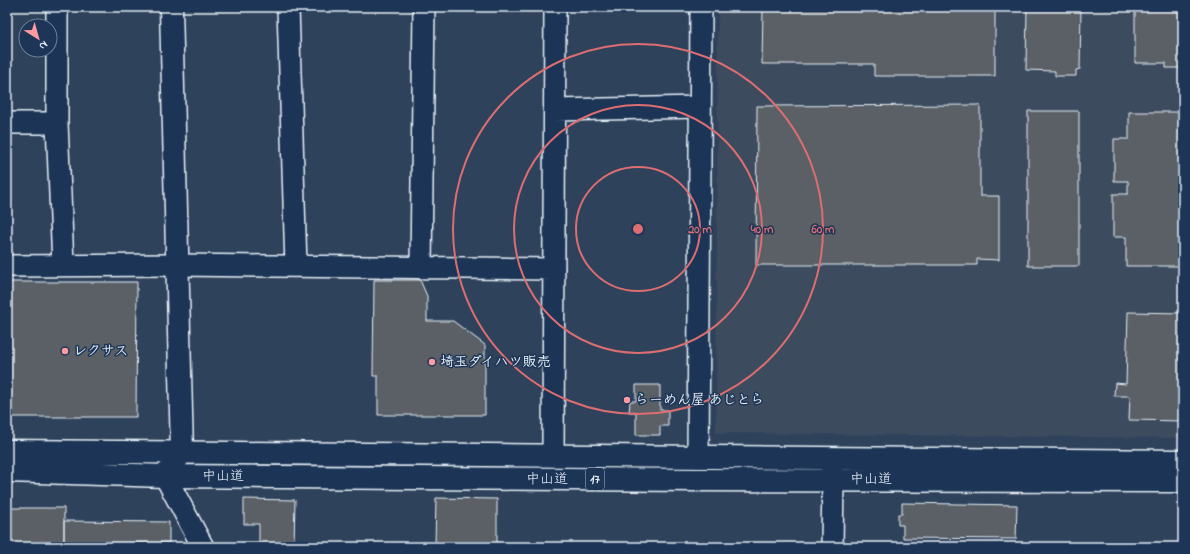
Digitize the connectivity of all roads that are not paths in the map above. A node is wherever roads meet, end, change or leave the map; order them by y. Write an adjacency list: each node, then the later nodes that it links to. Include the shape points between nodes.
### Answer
1 (57, 7): 10 (street)
2 (171, 7): 11 (main road)
3 (288, 7): 14 (street)
4 (424, 7): 15 (street)
5 (555, 7): 8 (street)
6 (701, 7): 7 (street)
7 (700, 107): 8 (street); 21 (street)
8 (555, 110): 16 (street)
9 (7, 123): 10 (street)
10 (57, 123): 13 (street)
11 (177, 265): 13 (street); 14 (street); 18 (main road)
12 (7, 266): 13 (street)
13 (63, 266)
14 (296, 266): 15 (street)
15 (421, 268): 16 (street)
16 (554, 269): 19 (street)
17 (7, 451): 18 (main road, 中山道 / 17)
18 (182, 453): 19 (main road, 中山道 / 17); 24 (street)
19 (553, 456): 21 (main road, 中山道 / 17)
20 (830, 456): 21 (main road, 中山道 / 17); 22 (main road, 中山道 / 17); 25 (street)
21 (698, 457)
22 (1183, 460)
23 (7, 471): 24 (main road, 中山道 / 17)
24 (165, 476): 25 (main road, 中山道 / 17); 27 (street)
25 (833, 479): 26 (main road, 中山道 / 17); 28 (street)
26 (1183, 481)
27 (203, 547)
28 (832, 547)

